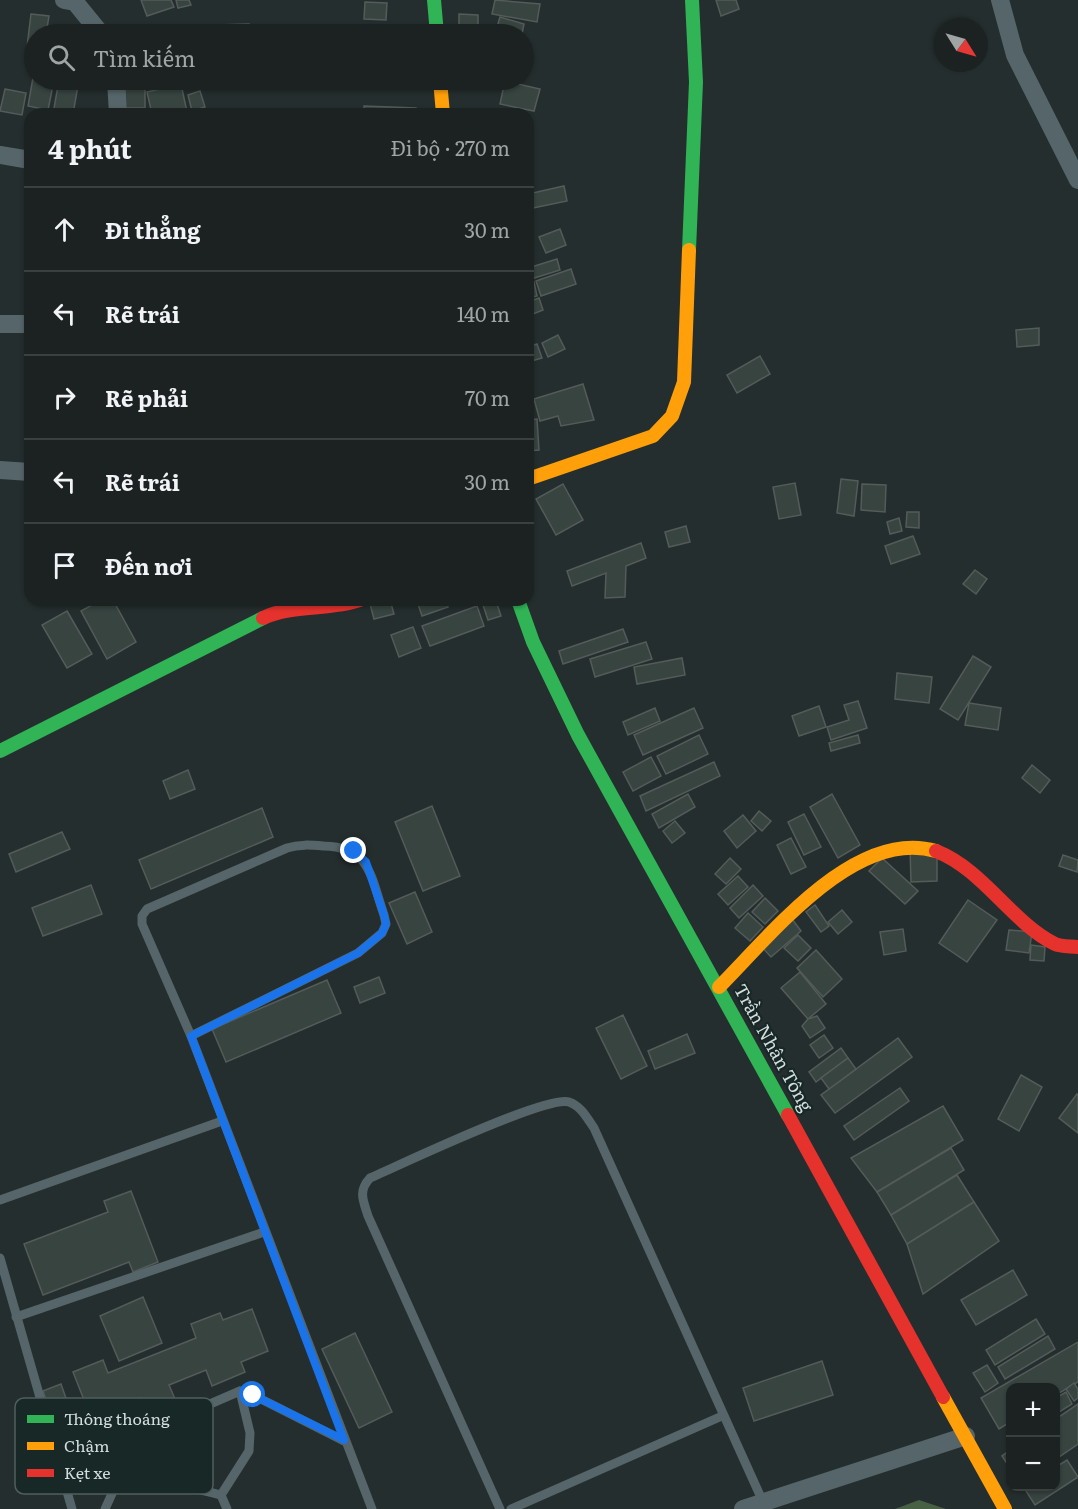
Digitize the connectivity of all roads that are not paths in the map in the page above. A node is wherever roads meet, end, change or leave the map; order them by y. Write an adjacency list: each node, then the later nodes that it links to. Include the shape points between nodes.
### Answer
1 (64, 0): 5 (street, via 75,2)
2 (434, 0): 6 (street)
3 (692, 0): 18 (street, via 696,82 684,382 672,416 653,436)
4 (1000, 0): 13 (street, via 1015,55)
5 (93, 24)
6 (436, 24)
7 (117, 90): 9 (street)
8 (441, 90): 10 (street)
9 (118, 108)
10 (442, 108)
11 (0, 155): 12 (street)
12 (24, 159)
13 (1078, 180)
14 (0, 324): 15 (street)
15 (24, 324)
16 (0, 470): 17 (street)
17 (24, 472)
18 (534, 477)
19 (344, 606): 21 (street, via 274,613)
20 (520, 606): 23 (street, Trần Nhân Tông, via 533,642 578,735)
21 (0, 751)
22 (1078, 947): 23 (street, via 1057,945 1041,935 950,858 926,849 901,847 880,851 841,873)
23 (719, 987): 34 (street, Trần Nhân Tông)
24 (191, 1036): 24 (lane, via 142,924 147,909 297,845 340,846 354,851 366,862 384,915 382,933 358,953); 25 (lane)
25 (222, 1121): 26 (lane); 27 (lane)
26 (0, 1200)
27 (264, 1232): 29 (lane); 35 (lane)
28 (0, 1258): 29 (lane)
29 (16, 1317): 31 (lane)
30 (240, 1391): 32 (lane); 35 (lane); 39 (lane, via 250,1433 249,1451)
31 (40, 1398)
32 (213, 1402)
33 (722, 1416): 40 (lane); 45 (lane, via 594,1128 580,1108 557,1100 482,1128 370,1178 363,1186 362,1196); 46 (lane)
34 (966, 1436): 40 (street); 48 (street, Trần Nhân Tông)
35 (344, 1440): 44 (lane)
36 (213, 1493): 39 (lane)
37 (68, 1494): 41 (lane)
38 (112, 1494): 42 (lane)
39 (221, 1495): 43 (lane)
40 (763, 1502): 47 (street)
41 (72, 1509)
42 (105, 1509)
43 (227, 1509)
44 (372, 1509)
45 (500, 1509)
46 (511, 1509)
47 (742, 1509)
48 (1005, 1509)

